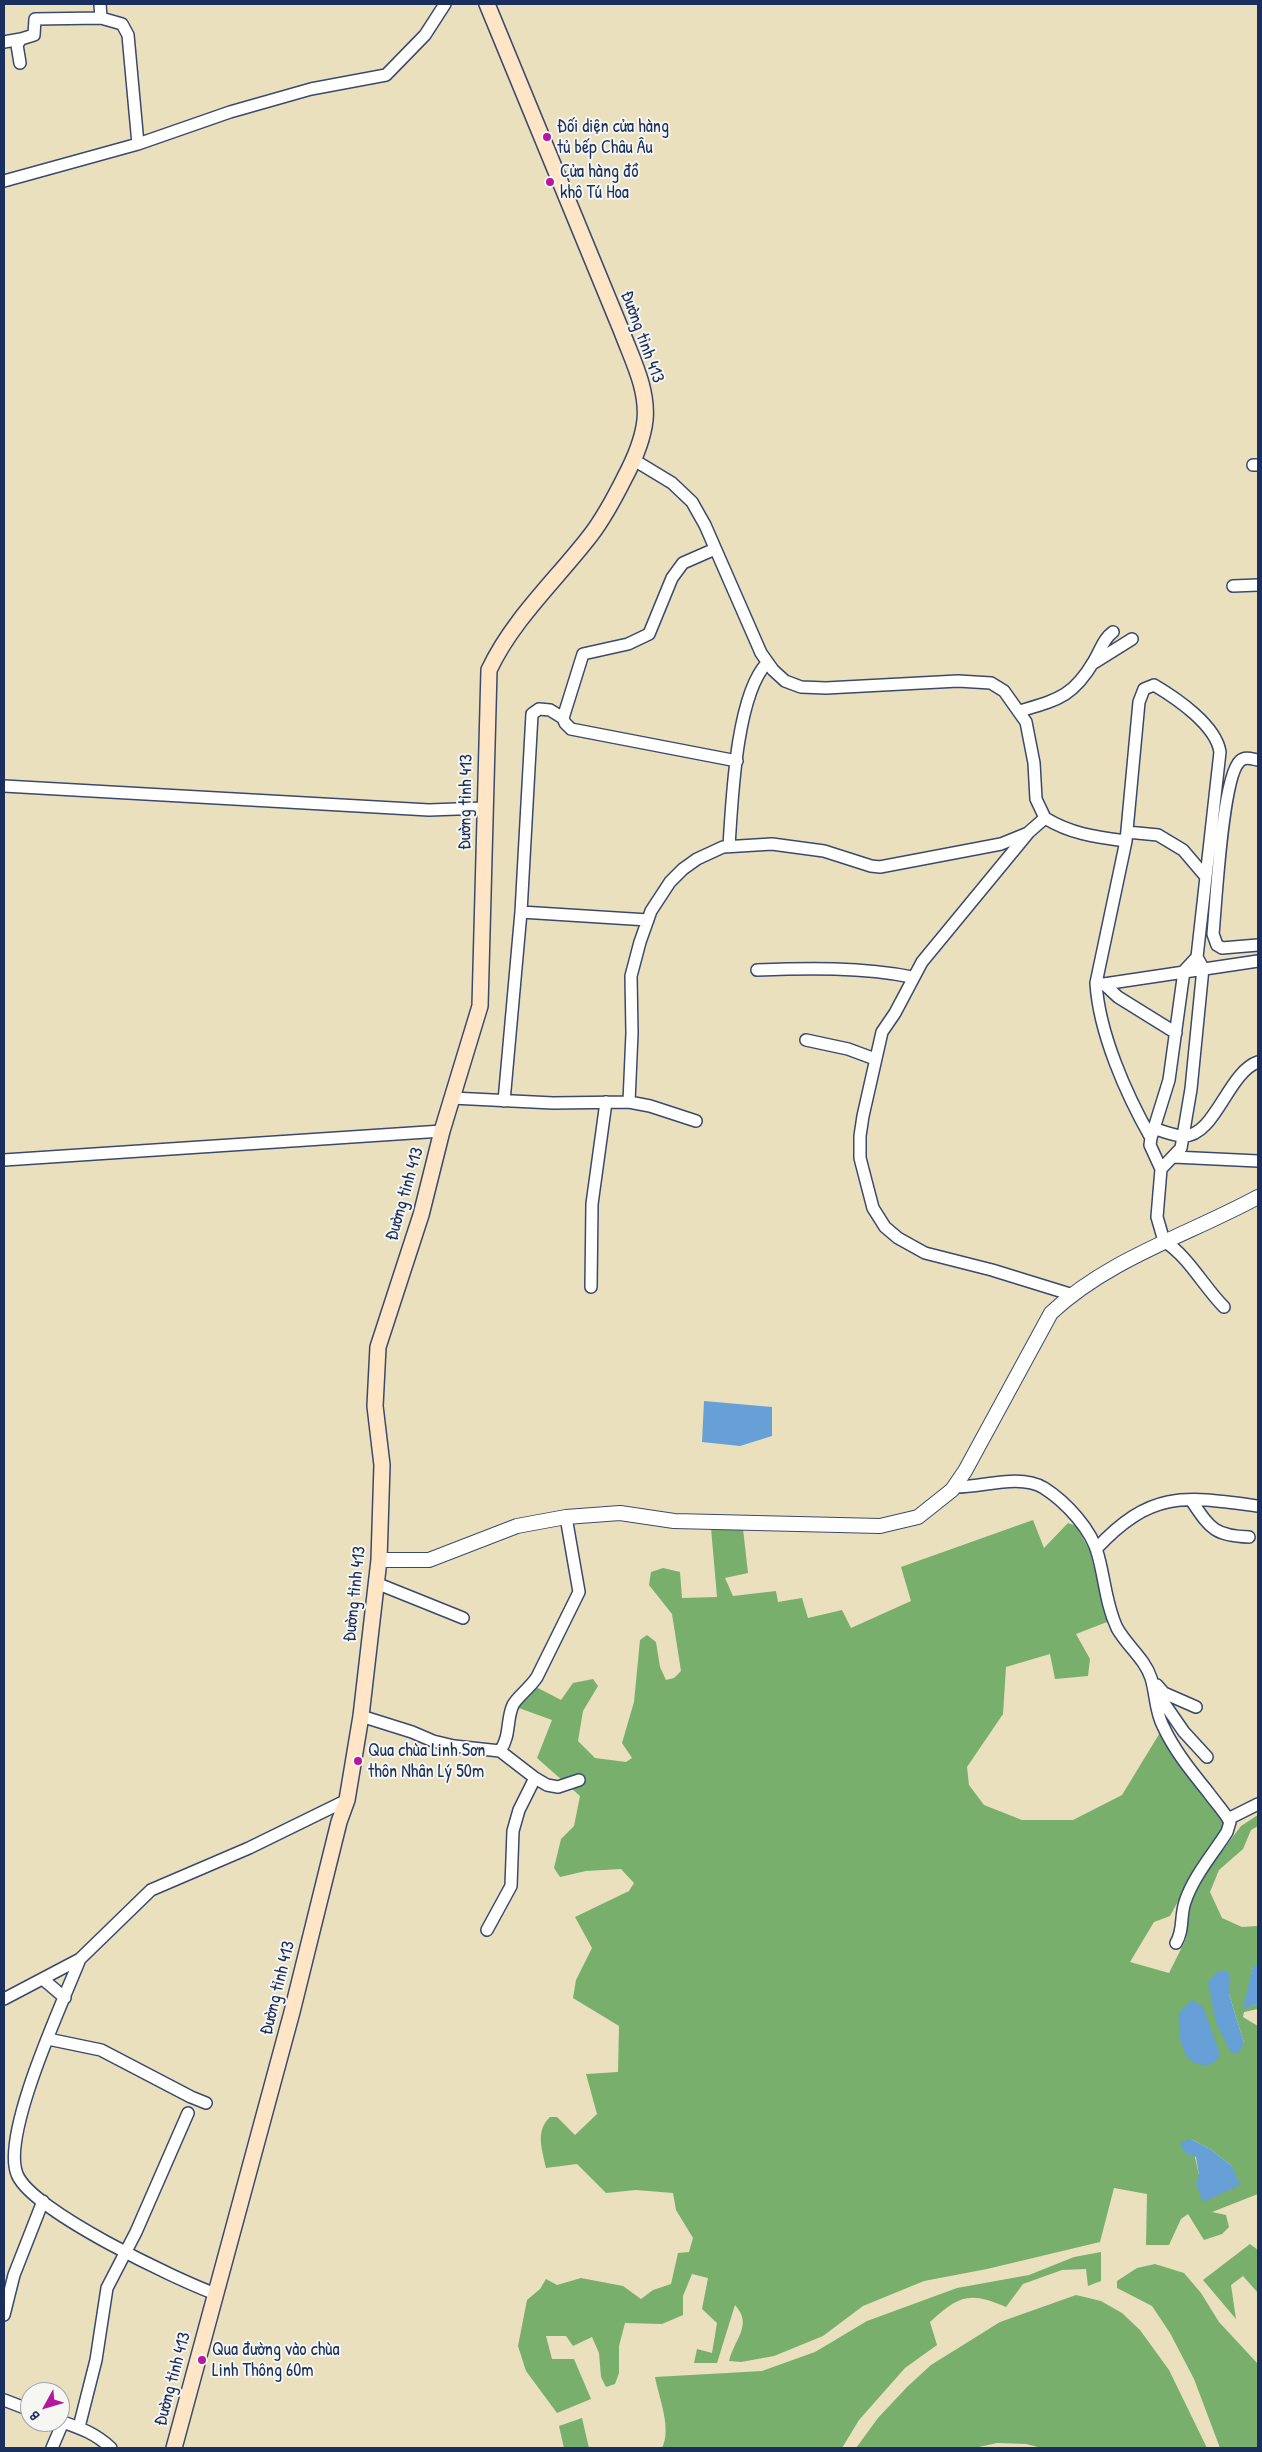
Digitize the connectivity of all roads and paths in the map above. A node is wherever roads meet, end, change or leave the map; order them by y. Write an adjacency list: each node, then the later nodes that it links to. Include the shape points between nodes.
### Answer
1 (445, 4): 7 (street, via 425,35 386,75 311,89 230,112)
2 (487, 4): 9 (main road, Đường tỉnh 413, via 639,376 645,420)
3 (100, 12): 4 (street, via 36,19 33,21 34,35); 7 (street, via 122,24 128,35)
4 (21, 39): 5 (street); 6 (street, via 18,45)
5 (4, 42)
6 (20, 63)
7 (138, 144): 8 (street)
8 (4, 181)
9 (634, 460): 10 (street, via 672,484 692,502); 22 (main road, Đường tỉnh 413, via 591,535 500,647 489,670)
10 (715, 549): 15 (street); 18 (street, via 683,563 672,578 650,634 628,644 583,654)
11 (1258, 585): 12 (street)
12 (1233, 586)
13 (1113, 632): 16 (street, via 1107,636)
14 (1132, 639): 16 (street)
15 (767, 663): 17 (street, via 785,681 801,687 991,682 1004,691); 20 (street, via 757,673 743,714)
16 (1092, 664): 17 (street, via 1070,692 1059,700)
17 (1020, 711): 23 (street, via 1026,722 1034,763 1036,799)
18 (563, 718): 20 (street, via 571,729); 28 (street, via 550,710 532,714)
19 (1258, 760): 30 (street, via 1245,758 1240,761 1231,782 1224,815 1213,934 1214,941 1222,948)
20 (737, 761): 26 (street)
21 (4, 786): 22 (street, via 429,810)
22 (484, 808): 42 (main road, Đường tỉnh 413, via 480,1006)
23 (1045, 818): 24 (street); 25 (street, via 1081,835)
24 (1029, 832): 26 (street, via 1001,844 880,867 836,854 782,844); 36 (street)
25 (1126, 836): 27 (street, via 1158,835 1183,850); 27 (street, via 1139,702 1144,689 1154,685 1202,721 1219,744); 37 (street)
26 (729, 846): 29 (street, via 707,853 684,869 658,898)
27 (1206, 877): 31 (street)
28 (521, 912): 29 (street); 43 (street)
29 (648, 920): 45 (street, via 632,976)
30 (1258, 945)
31 (1197, 957): 33 (street); 35 (street)
32 (1258, 961): 33 (street)
33 (1203, 968): 35 (street); 49 (street)
34 (757, 970): 36 (street, via 792,968)
35 (1184, 971): 37 (street); 38 (street)
36 (912, 977): 40 (street, via 882,1032)
37 (1100, 984): 38 (street); 48 (street, via 1098,1003 1122,1082)
38 (1176, 1033): 48 (street, via 1169,1080)
39 (806, 1040): 40 (street)
40 (875, 1059): 57 (street, via 860,1136 860,1158 873,1208 885,1227 925,1253)
41 (1258, 1062): 49 (street, via 1242,1072 1201,1128)
42 (452, 1098): 43 (street); 47 (main road, Đường tỉnh 413)
43 (504, 1101): 44 (street)
44 (606, 1102): 45 (street); 56 (street, via 592,1204)
45 (629, 1102): 46 (street)
46 (696, 1121)
47 (442, 1132): 51 (street); 65 (main road, Đường tỉnh 413, via 421,1215 378,1347 375,1406 382,1465)
48 (1152, 1133): 49 (street); 53 (street, via 1150,1145)
49 (1183, 1136): 50 (street, via 1181,1148)
50 (1174, 1158): 52 (street); 53 (street)
51 (4, 1160)
52 (1258, 1161)
53 (1161, 1169): 55 (street, via 1157,1217)
54 (1258, 1197): 55 (street)
55 (1164, 1241): 57 (street); 58 (street, via 1178,1250)
56 (592, 1287)
57 (1073, 1295): 59 (street, via 1051,1314)
58 (1224, 1307)
59 (954, 1487): 62 (street, via 918,1517 880,1526 674,1521 620,1513); 64 (street, via 1014,1482 1043,1488 1082,1524)
60 (1191, 1500): 61 (street); 63 (street, via 1219,1534); 64 (street, via 1163,1502 1144,1509 1112,1532)
61 (1258, 1506)
62 (566, 1517): 65 (street, via 517,1526 429,1560); 71 (street, via 579,1592 537,1678 514,1704 509,1731)
63 (1249, 1538)
64 (1096, 1549): 68 (street, via 1113,1620 1148,1670)
65 (379, 1560): 66 (main road, Đường tỉnh 413)
66 (376, 1583): 67 (street); 70 (main road, Đường tỉnh 413)
67 (462, 1618)
68 (1152, 1684): 69 (street); 72 (street, via 1184,1732); 77 (street, via 1158,1715 1169,1738)
69 (1196, 1708)
70 (361, 1716): 71 (street, via 432,1741); 75 (main road, Đường tỉnh 413)
71 (500, 1751): 73 (street)
72 (1208, 1757)
73 (535, 1778): 74 (street, via 558,1787); 78 (street, via 519,1810 513,1831 511,1886)
74 (579, 1780)
75 (347, 1800): 80 (street, via 151,1890); 90 (main road, Đường tỉnh 413)
76 (1258, 1804): 77 (street)
77 (1228, 1819): 79 (street, via 1229,1829 1189,1893)
78 (488, 1930)
79 (1176, 1943)
80 (80, 1959): 81 (street); 82 (street)
81 (44, 1980): 82 (street); 83 (street)
82 (65, 1998): 84 (street)
83 (4, 1999)
84 (48, 2039): 85 (street, via 101,2050); 87 (street, via 22,2110 14,2150 17,2176)
85 (206, 2103)
86 (188, 2113): 88 (street, via 136,2232)
87 (42, 2201): 88 (street); 89 (street)
88 (124, 2252): 90 (street); 95 (street, via 107,2288 96,2360)
89 (7, 2288): 91 (street)
90 (216, 2294): 99 (main road, Đường tỉnh 413)
91 (4, 2315)
92 (4, 2400): 93 (street)
93 (20, 2406)
94 (70, 2424): 95 (street)
95 (79, 2427): 98 (street, via 99,2436)
96 (58, 2432): 97 (street)
97 (52, 2448)
98 (111, 2448)
99 (174, 2448)

